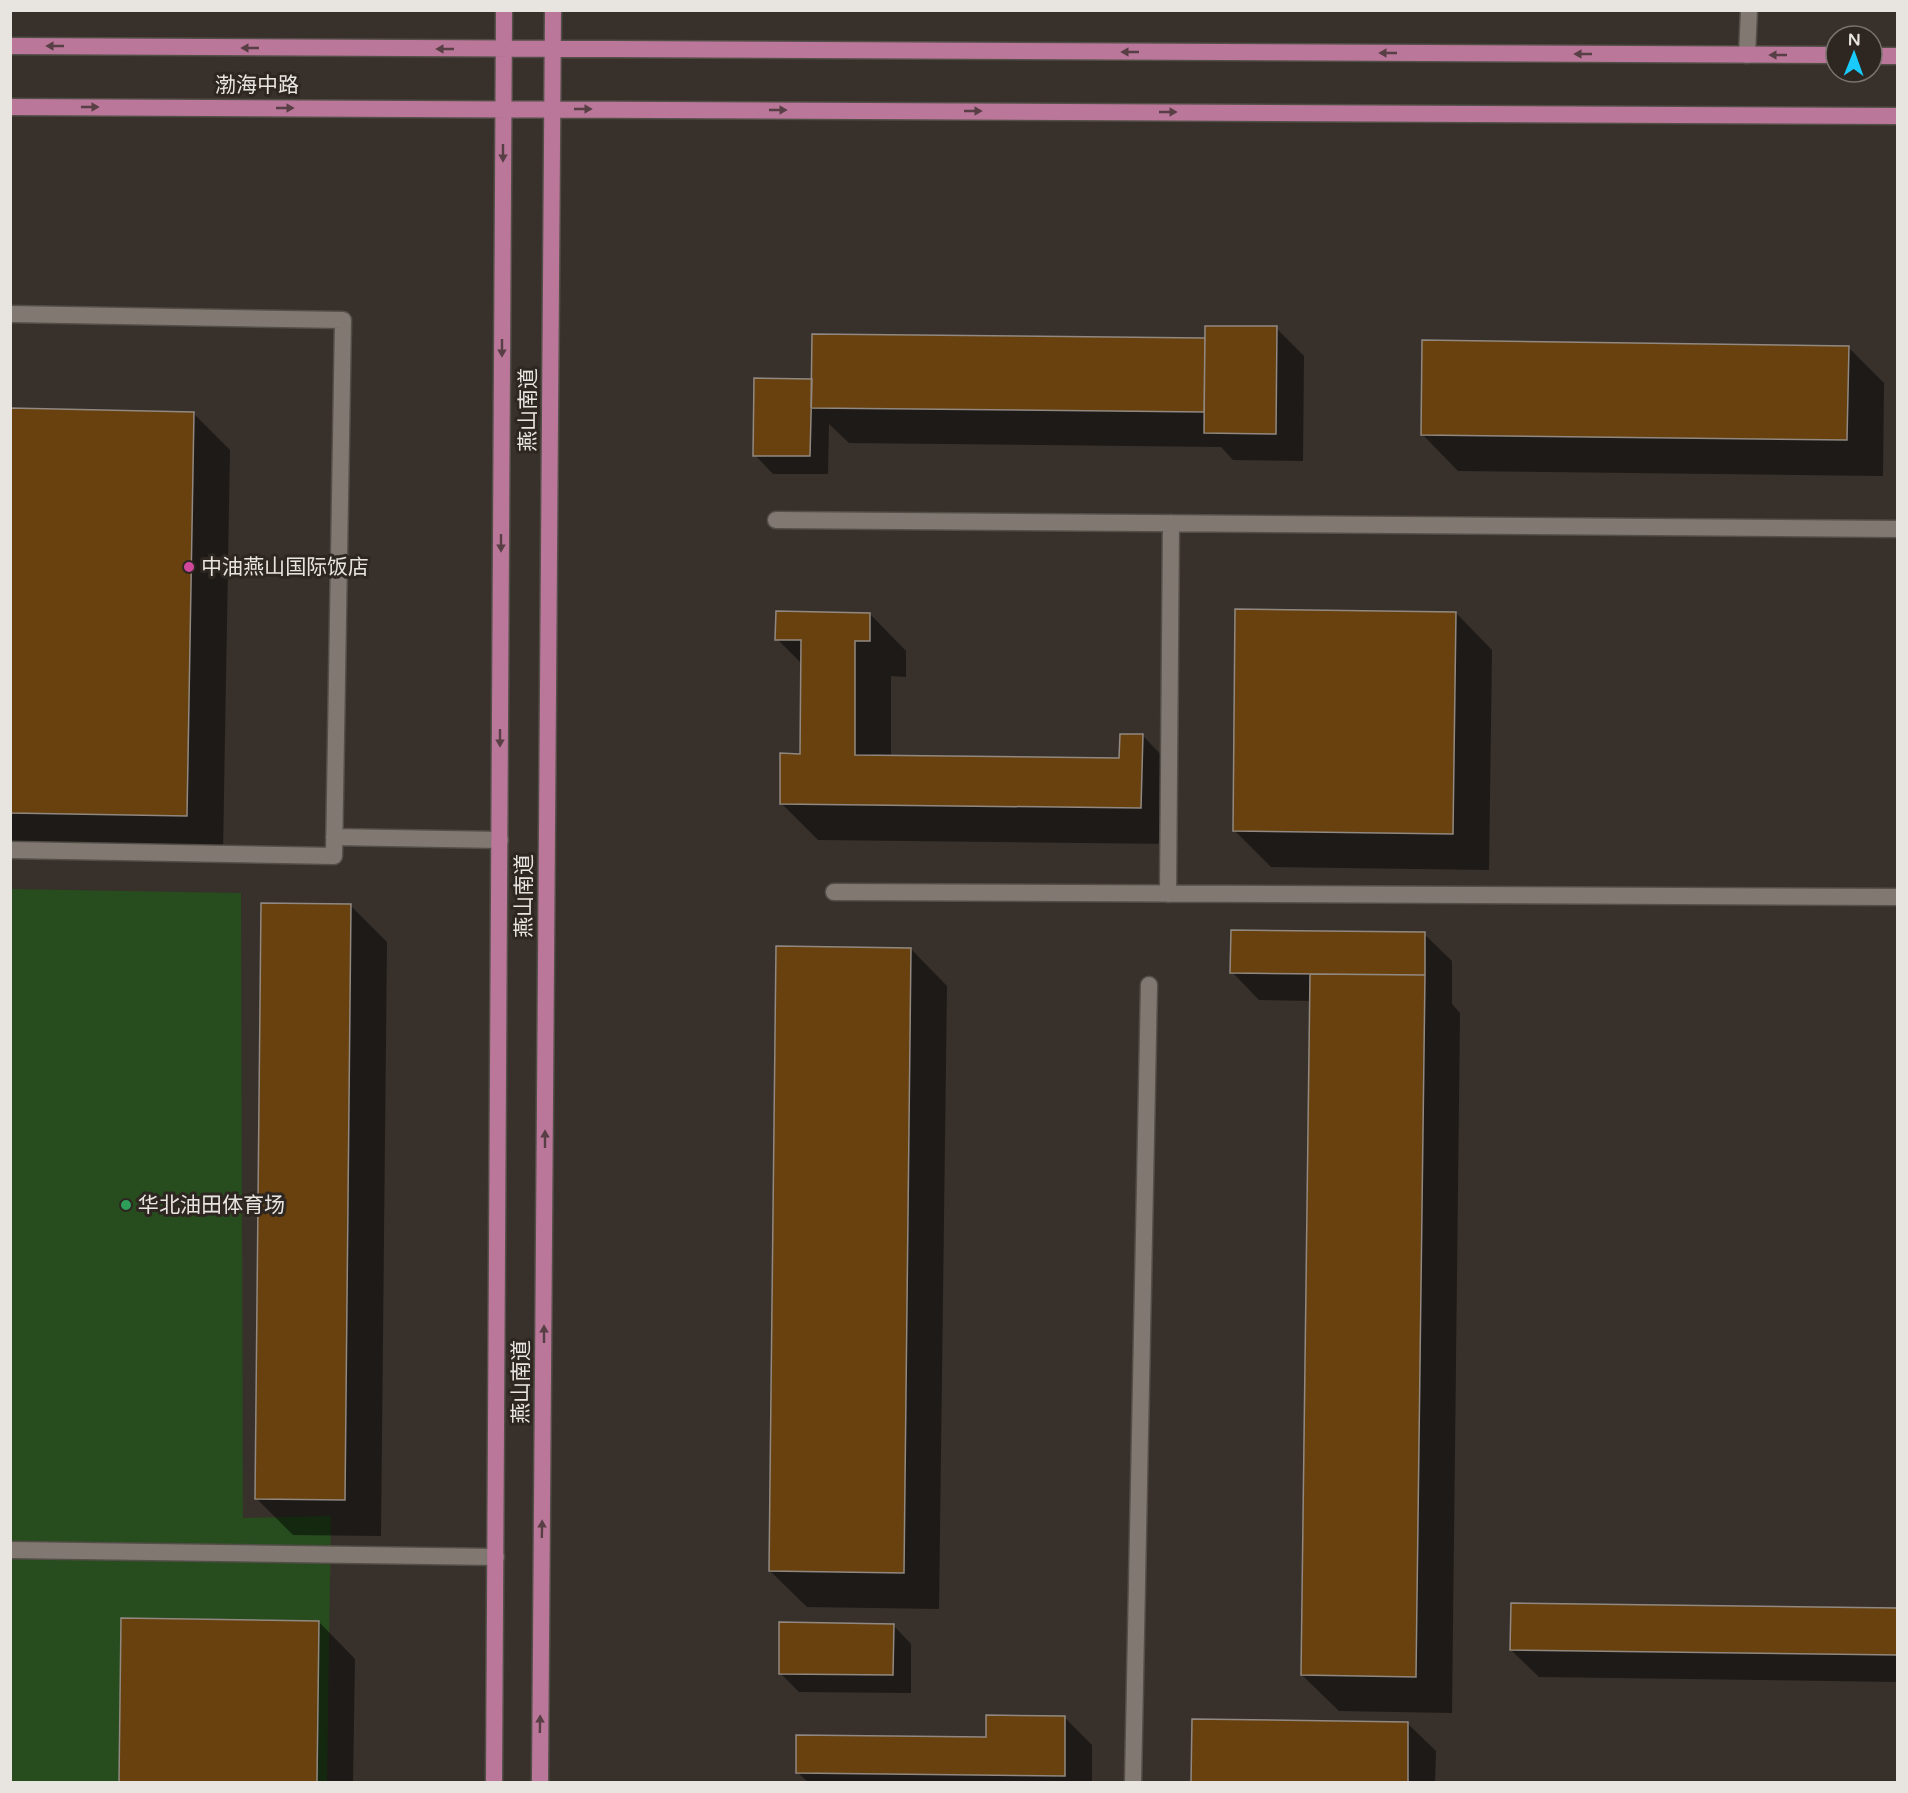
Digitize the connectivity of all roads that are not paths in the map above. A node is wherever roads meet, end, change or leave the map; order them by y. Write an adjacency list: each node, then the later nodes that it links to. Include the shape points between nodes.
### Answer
1 (504, 10): 6 (main road, 燕山南道)
2 (553, 10): 5 (main road, 燕山南道)
3 (1749, 10): 7 (lane)
4 (10, 46): 6 (main road, 渤海中路, one-way to 4)
5 (553, 49): 6 (main road, 渤海中路); 7 (main road, 渤海中路, one-way to 5); 11 (main road, 燕山南道)
6 (504, 50): 10 (main road, 燕山南道)
7 (1747, 55): 8 (main road, 渤海中路, one-way to 7)
8 (1824, 55)
9 (10, 107): 10 (main road, 渤海中路, one-way to 10)
10 (503, 109): 11 (main road, 渤海中路); 18 (main road, 燕山南道, one-way to 18)
11 (552, 109): 12 (main road, 渤海中路, one-way to 12); 27 (main road, 燕山南道, one-way to 11)
12 (1898, 116)
13 (10, 314): 17 (lane, via 344,320)
14 (776, 520): 15 (lane)
15 (1171, 523): 16 (lane); 21 (lane)
16 (1898, 529)
17 (334, 837): 18 (lane); 19 (lane, via 334,856)
18 (500, 840): 25 (main road, 燕山南道)
19 (10, 850)
20 (834, 892): 21 (lane)
21 (1168, 894): 22 (lane)
22 (1898, 897)
23 (1149, 985): 28 (lane)
24 (10, 1551): 25 (lane)
25 (496, 1557): 26 (main road, 燕山南道)
26 (494, 1782)
27 (540, 1782)
28 (1133, 1782)

